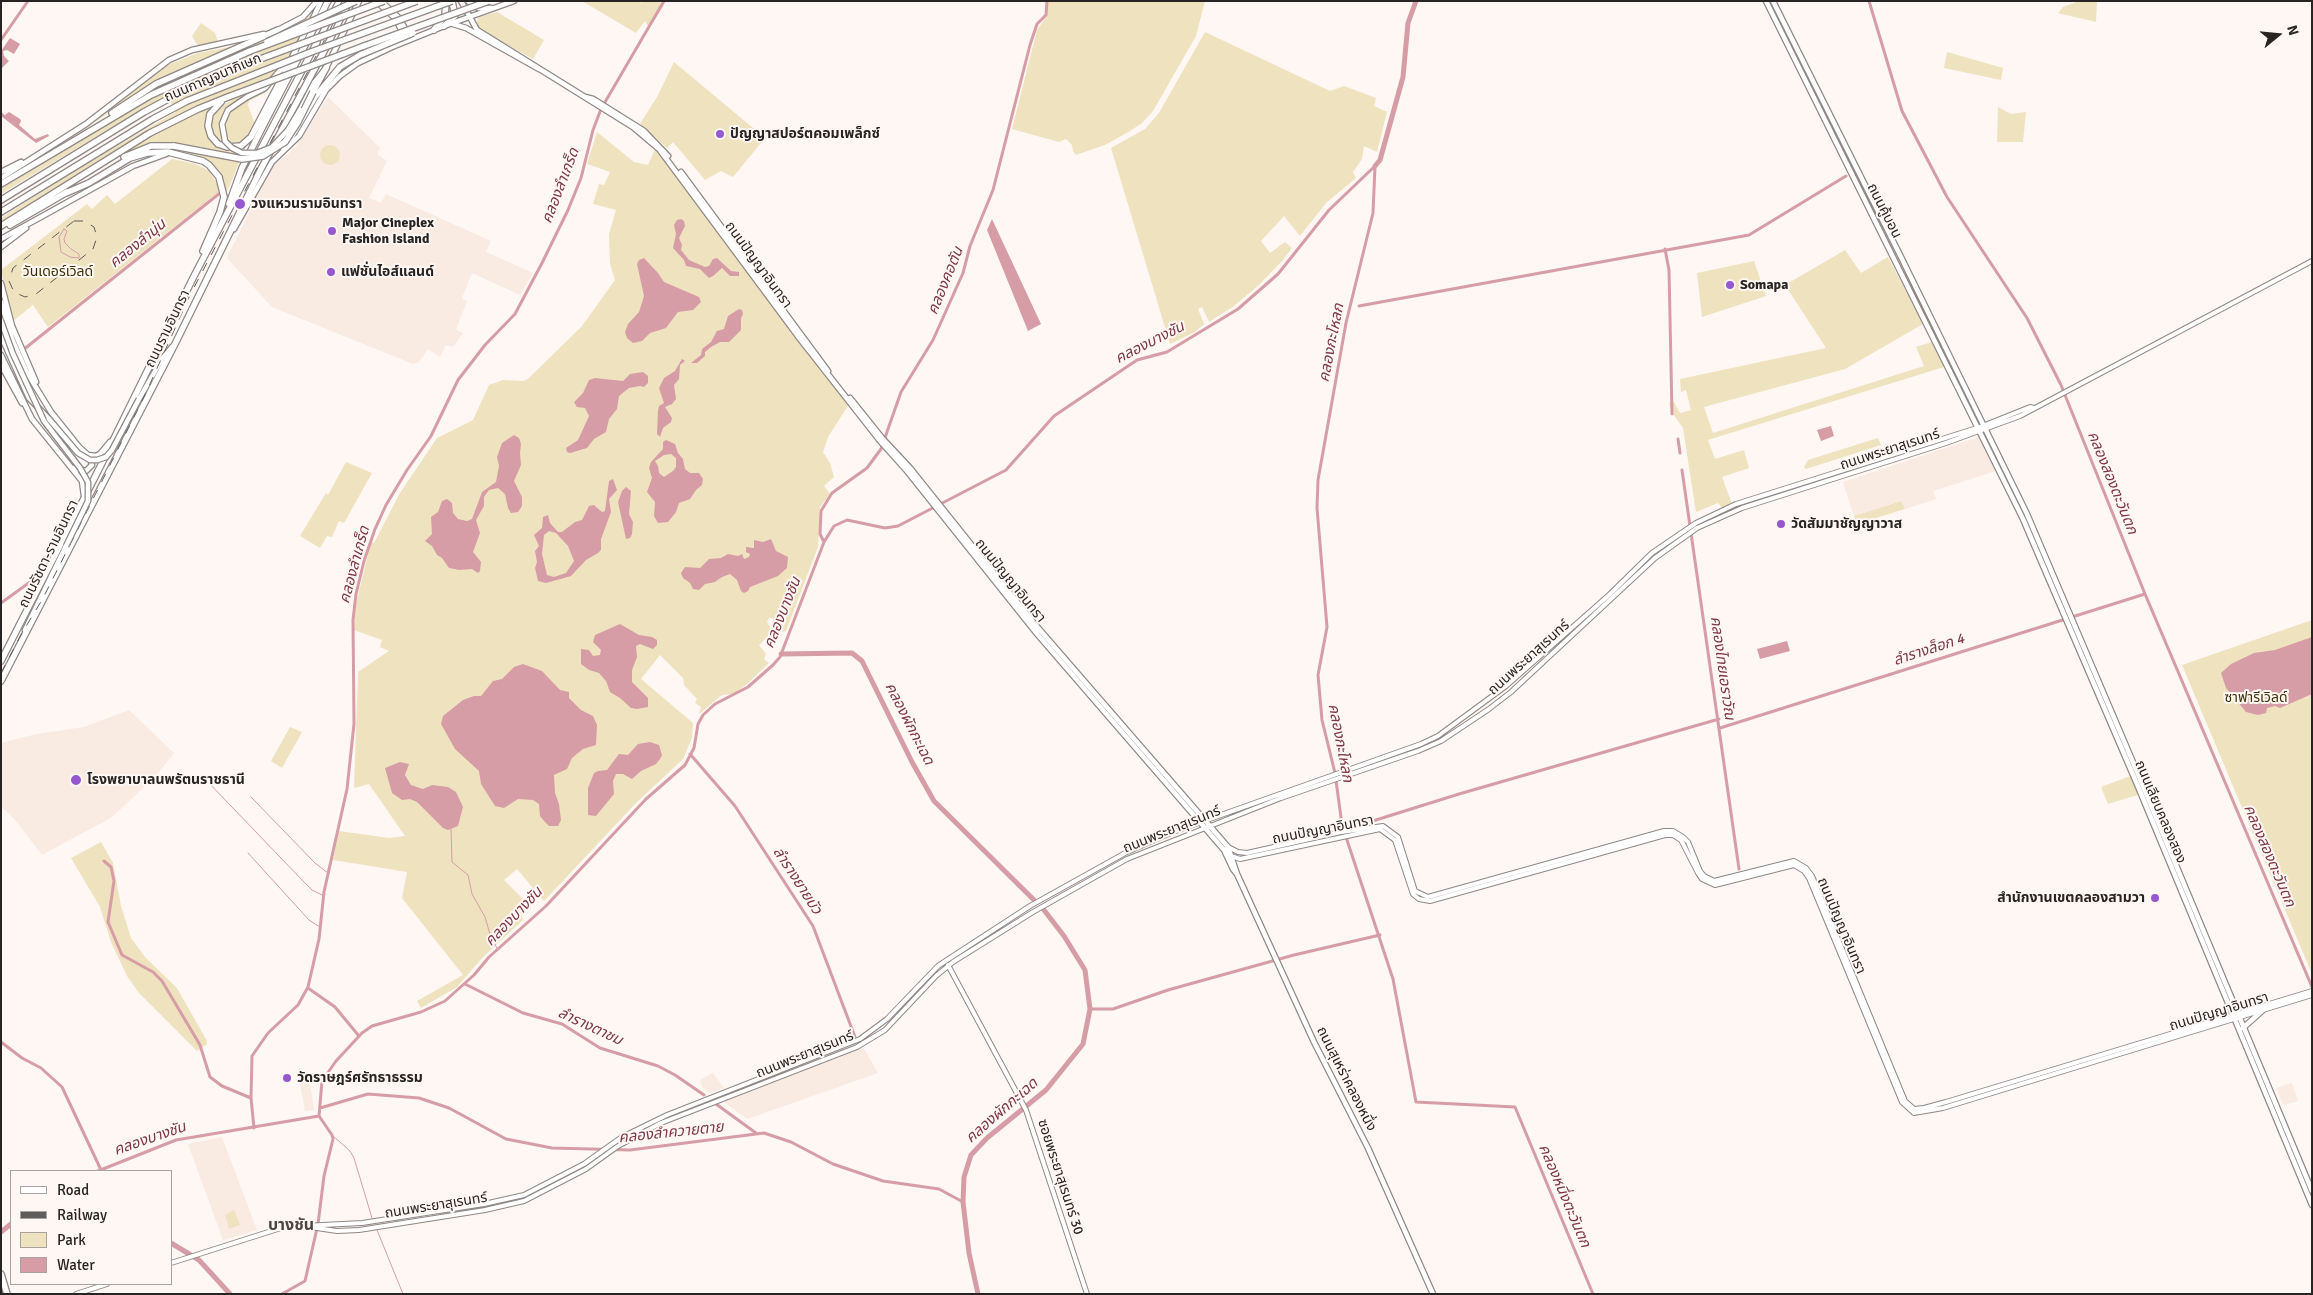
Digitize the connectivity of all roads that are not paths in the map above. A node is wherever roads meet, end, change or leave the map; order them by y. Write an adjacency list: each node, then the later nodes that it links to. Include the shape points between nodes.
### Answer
1 (316, 1): 25 (main road, via 303,16)
2 (321, 1): 34 (main road)
3 (328, 1): 48 (highway, via 242,168)
4 (339, 1): 30 (main road, ถนนรามอินทรา)
5 (350, 1): 29 (main road, ถนนรามอินทรา)
6 (358, 1): 33 (highway, bridge); 35 (main road)
7 (376, 1): 31 (main road, via 396,19 402,32 402,40)
8 (382, 1): 27 (main road, via 400,18 408,34); 33 (highway, bridge)
9 (417, 1): 46 (highway, ถนนกาญจนาภิเษก, bridge, via 236,68 181,92)
10 (446, 1): 26 (highway, via 445,15)
11 (452, 1): 23 (highway, via 455,16); 47 (highway, ถนนกาญจนาภิเษก, bridge, via 187,101)
12 (461, 1): 17 (main road, via 478,11); 20 (main road)
13 (468, 1): 17 (main road, via 478,8)
14 (514, 1): 18 (main road)
15 (1766, 1): 59 (main road, ถนนคู้บอน)
16 (1773, 1): 59 (main road, ถนนคู้บอน)
17 (489, 5): 18 (main road); 21 (highway, bridge)
18 (495, 7): 19 (main road)
19 (478, 14): 20 (main road); 24 (main road, via 473,21)
20 (469, 17): 22 (main road); 24 (main road)
21 (439, 20): 37 (highway, bridge); 39 (highway, bridge, via 340,67 315,97)
22 (452, 24): 23 (main road); 36 (main road, ถนนปัญญาอินทรา, via 466,28)
23 (444, 26): 26 (main road)
24 (474, 27): 36 (main road, ถนนปัญญาอินทรา)
25 (278, 30): 28 (main road); 32 (highway)
26 (434, 30): 27 (main road)
27 (417, 37): 31 (main road)
28 (238, 40): 32 (highway, via 241,43); 42 (main road, via 192,50 169,60 103,112)
29 (330, 40): 51 (highway, ถนนรามอินทรา)
30 (318, 42): 48 (highway, ถนนรามอินทรา)
31 (392, 47): 39 (main road, via 358,63 333,82 299,136)
32 (239, 48): 38 (highway, via 156,84)
33 (250, 51): 38 (highway, via 151,94)
34 (295, 53): 35 (main road, bridge, via 265,88 230,107 224,114 225,141 232,148 253,154 276,144); 37 (highway, via 251,137 235,148 218,144 209,132 210,114)
35 (326, 68): 45 (highway, bridge, via 285,142 263,156 242,159 159,145 137,150)
36 (542, 70): 81 (main road, ถนนปัญญาอินทรา, via 644,131 660,145 881,440)
37 (226, 98): 50 (highway, via 150,133)
38 (93, 128): 42 (highway)
39 (284, 149): 51 (main road, via 268,168 239,222)
40 (177, 154): 45 (highway, via 152,152 130,158); 49 (main road, via 139,163); 55 (highway, via 209,165 219,177 224,193 220,212)
41 (1, 172): 42 (main road)
42 (12, 172): 43 (main road); 44 (highway)
43 (1, 178)
44 (1, 184)
45 (66, 193): 50 (highway)
46 (1, 200)
47 (1, 212)
48 (225, 218): 55 (highway, ถนนรามอินทรา)
49 (34, 220): 52 (main road); 53 (main road)
50 (1, 228)
51 (229, 234): 61 (highway, ถนนรามอินทรา)
52 (1, 239)
53 (1, 247)
54 (2312, 261): 65 (street, ถนนพระยาสุเรนทร์, via 2067,392)
55 (194, 276): 66 (highway, ถนนรามอินทรา)
56 (1, 283): 64 (main road, via 12,326)
57 (1, 302): 64 (main road, via 12,339)
58 (1, 321): 76 (main road, ถนนรัชดา-รามอินทรา, bridge, via 44,421 88,482 88,501 32,612)
59 (1938, 339): 65 (main road, ถนนคู้บอน)
60 (2, 340): 61 (main road, bridge, via 14,374 29,398 78,453 90,460 106,457 112,450 162,359)
61 (175, 344): 70 (highway, ถนนรามอินทรา)
62 (1, 355): 63 (main road, ถนนรัชดา-รามอินทรา)
63 (3, 364): 68 (main road, ถนนรัชดา-รามอินทรา, via 32,418)
64 (38, 390): 67 (main road)
65 (1983, 428): 79 (street, ถนนพระยาสุเรนทร์, via 1736,504 1696,523 1652,554 1506,686 1457,724 1421,744); 79 (street, ถนนพระยาสุเรนทร์, via 1742,508 1697,528 1655,558 1489,709 1441,741); 98 (main road, ถนนเลียบคลองสอง, via 2024,515)
66 (116, 435): 67 (main road, via 100,454); 69 (highway, ถนนรามอินทรา)
67 (88, 455): 68 (main road, via 90,469 81,472)
68 (72, 468): 73 (main road, ถนนรัชดา-รามอินทรา, via 83,484)
69 (100, 468): 70 (highway); 71 (highway, ถนนรามอินทรา)
70 (109, 472): 72 (highway, ถนนรามอินทรา)
71 (94, 479): 72 (highway); 73 (highway, ถนนรามอินทรา)
72 (103, 484): 75 (highway, ถนนรามอินทรา)
73 (84, 500): 74 (highway, ถนนรามอินทรา)
74 (80, 507): 75 (highway); 77 (highway, ถนนรามอินทรา)
75 (88, 514): 76 (highway, ถนนรามอินทรา)
76 (23, 638): 78 (highway, ถนนรามอินทรา)
77 (1, 661)
78 (1, 680)
79 (1340, 776): 80 (street, ถนนพระยาสุเรนทร์)
80 (1330, 779): 82 (street, ถนนพระยาสุเรนทร์); 84 (street, ถนนพระยาสุเรนทร์)
81 (1199, 817): 82 (street); 83 (main road, ถนนปัญญาอินทรา); 85 (street)
82 (1212, 819): 83 (street, ถนนพระยาสุเรนทร์)
83 (1203, 822): 85 (street, ถนนพระยาสุเรนทร์); 86 (main road, ถนนปัญญาอินทรา); 87 (main road, ถนนปัญญาอินทรา)
84 (1216, 824): 86 (street, ถนนพระยาสุเรนทร์); 88 (street)
85 (1192, 826): 100 (street, ถนนพระยาสุเรนทร์, via 1127,852 1014,916 938,966 887,1019 860,1039)
86 (1210, 827): 87 (street, ถนนพระยาสุเรนทร์); 88 (main road, ถนนปัญญาอินทรา)
87 (1204, 829): 90 (main road, ถนนปัญญาอินทรา); 95 (street, ถนนพระยาสุเรนทร์, via 1127,860 1021,919)
88 (1216, 834): 90 (main road, ถนนปัญญาอินทรา)
89 (1341, 834): 90 (street, ถนนปัญญาอินทรา, via 1248,852); 92 (street, ถนนปัญญาอินทรา); 98 (street, ถนนปัญญาอินทรา, via 1376,829 1393,836 1413,894 1430,901 1665,835 1681,840 1698,873 1709,884 1720,885 1790,865 1798,867 1809,878 1902,1102 1914,1113 1943,1108)
90 (1226, 850): 91 (main road, ถนนสุเหร่าคลองหนึ่ง); 94 (main road, ถนนสุเหร่าคลองหนึ่ง)
91 (1232, 857): 92 (street, ถนนปัญญาอินทรา); 93 (main road, ถนนสุเหร่าคลองหนึ่ง)
92 (1240, 858): 93 (street)
93 (1236, 868): 94 (main road, ถนนสุเหร่าคลองหนึ่ง)
94 (1237, 874): 113 (main road, ถนนสุเหร่าคลองหนึ่ง, via 1304,1020 1373,1158)
95 (948, 965): 101 (street, ถนนพระยาสุเรนทร์, via 872,1038 844,1053); 112 (street, ซอยพระยาสุเรนทร์ 30, via 1026,1110)
96 (2311, 993): 97 (street, ถนนปัญญาอินทรา); 98 (street, ถนนปัญญาอินทรา)
97 (2263, 1010): 98 (street, ถนนปัญญาอินทรา); 99 (main road)
98 (2236, 1017): 99 (main road, ถนนเลียบคลองสอง); 104 (main road, ถนนเลียบคลองสอง)
99 (2243, 1028): 102 (main road, ถนนเลียบคลองสอง)
100 (772, 1073): 101 (street); 103 (street, ถนนพระยาสุเรนทร์, via 667,1114 524,1195)
101 (774, 1080): 105 (street, ถนนพระยาสุเรนทร์, via 661,1123 618,1146 586,1169 525,1200)
102 (2312, 1191)
103 (482, 1204): 105 (street); 106 (street, ถนนพระยาสุเรนทร์)
104 (2312, 1205)
105 (485, 1210): 106 (street, ถนนพระยาสุเรนทร์, via 359,1230)
106 (322, 1227): 107 (street, ถนนพระยาสุเรนทร์, via 284,1227)
107 (172, 1263)
108 (1, 1274): 110 (highway)
109 (104, 1285): 111 (street)
110 (7, 1294)
111 (76, 1294)
112 (1087, 1294)
113 (1434, 1294)

